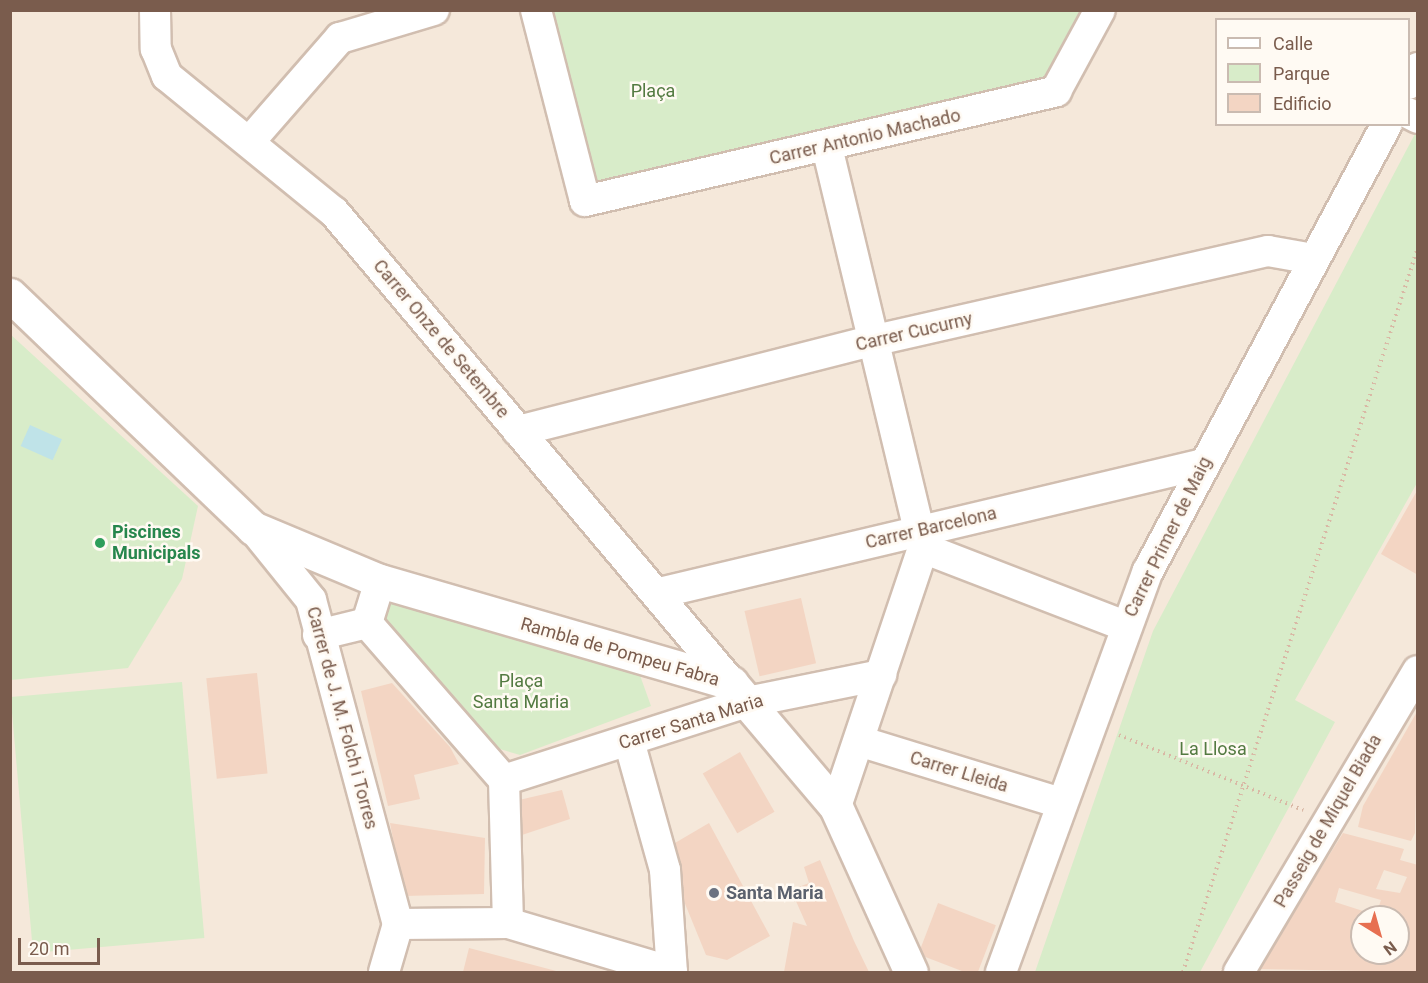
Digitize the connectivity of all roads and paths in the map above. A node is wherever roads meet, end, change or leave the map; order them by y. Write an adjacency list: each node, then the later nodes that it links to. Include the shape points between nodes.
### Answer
1 (155, 10): 8 (street, Carrer Onze de Setembre, via 156,49 166,76)
2 (434, 10): 8 (street, via 340,38)
3 (536, 10): 9 (street, Carrer Antonio Machado, via 585,201)
4 (1100, 10): 9 (street, Carrer Antonio Machado, via 1056,91)
5 (1418, 68): 6 (street)
6 (1410, 81)
7 (1386, 126): 11 (street, Carrer Primer de Maig)
8 (250, 141): 14 (street, Carrer Onze de Setembre, via 334,212)
9 (827, 147): 13 (street)
10 (1418, 247): 32 (path)
11 (1313, 260): 13 (street, Carrer Cucurny, via 1268,251); 15 (street, Carrer Primer de Maig)
12 (10, 295): 16 (street, Rambla de Pompeu Fabra)
13 (876, 340): 14 (street, Carrer Cucurny); 17 (street)
14 (518, 431): 20 (street, Carrer Onze de Setembre)
15 (1203, 464): 17 (street, Carrer Barcelona); 23 (street, Carrer Primer de Maig)
16 (253, 528): 18 (street, Rambla de Pompeu Fabra); 21 (street, Carrer de J. M. Folch i Torres)
17 (920, 540): 20 (street, Carrer Barcelona); 23 (street); 26 (street)
18 (339, 568): 19 (street, Rambla de Pompeu Fabra); 21 (street, via 322,579)
19 (380, 581): 22 (street); 27 (street, Rambla de Pompeu Fabra)
20 (659, 593): 27 (street, Carrer Onze de Setembre)
21 (311, 600): 24 (street, Carrer de J. M. Folch i Torres)
22 (367, 623): 24 (street); 31 (street)
23 (1125, 626): 28 (street, Carrer Primer de Maig)
24 (318, 635): 36 (street, Carrer de J. M. Folch i Torres)
25 (1418, 671): 35 (street, Passeig de Miquel Biada)
26 (880, 675): 27 (street, Carrer Santa Maria); 30 (street)
27 (739, 693): 29 (street, Carrer Santa Maria); 34 (street)
28 (1089, 723): 32 (path); 33 (street, Carrer Primer de Maig)
29 (629, 741): 31 (street, Carrer Santa Maria); 39 (street, via 665,870)
30 (859, 741): 33 (street, Carrer Lleida); 34 (street)
31 (504, 780): 37 (street)
32 (1247, 785): 35 (path); 42 (path)
33 (1059, 802): 41 (street, Carrer Primer de Maig)
34 (836, 807): 40 (street)
35 (1326, 819): 43 (street, Passeig de Miquel Biada)
36 (398, 924): 37 (street); 38 (street)
37 (508, 924): 39 (street)
38 (384, 972)
39 (672, 972)
40 (911, 972)
41 (1001, 972)
42 (1183, 972)
43 (1239, 972)

